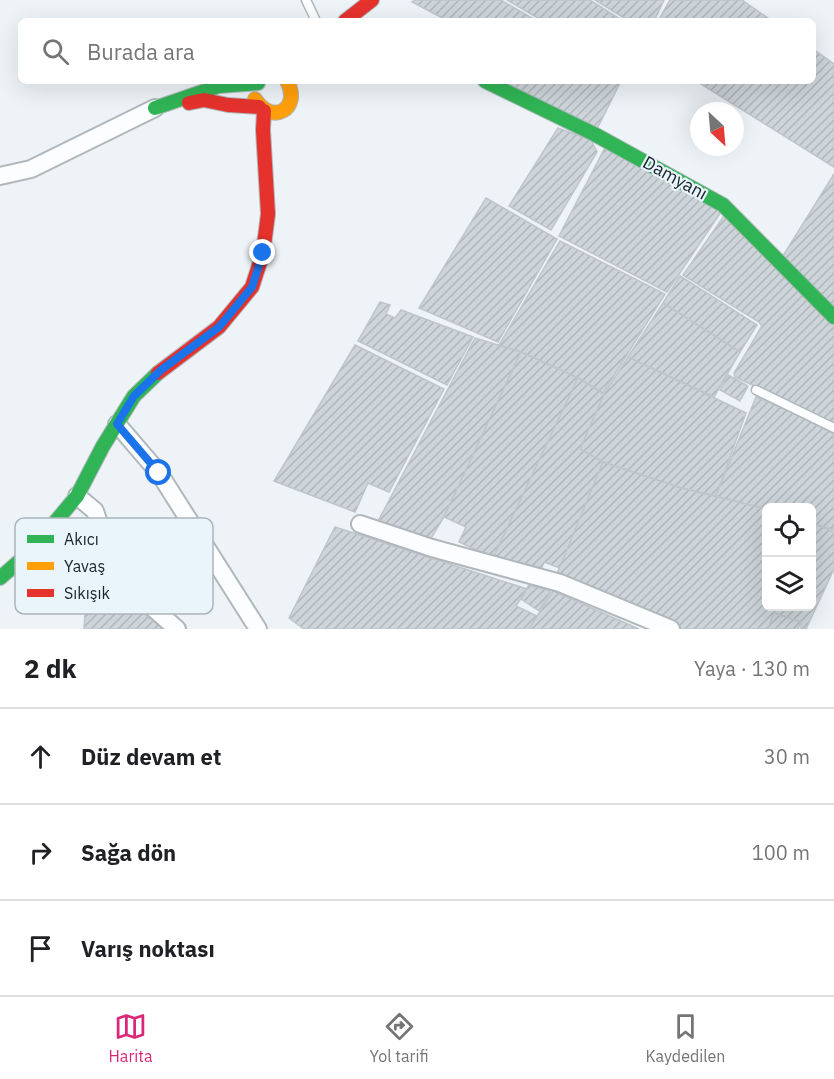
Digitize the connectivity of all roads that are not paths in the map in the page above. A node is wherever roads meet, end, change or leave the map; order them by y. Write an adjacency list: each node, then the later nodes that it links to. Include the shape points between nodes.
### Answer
1 (306, 0): 3 (lane)
2 (372, 0): 4 (street)
3 (315, 18)
4 (354, 18)
5 (239, 84): 9 (street, via 219,86)
6 (258, 84): 10 (street, via 254,95)
7 (294, 84): 11 (street, via 291,103)
8 (491, 84): 14 (street, Damyanı, via 594,134 723,205)
9 (155, 108): 10 (street, via 204,100); 12 (street, via 31,168)
10 (261, 109): 11 (street); 13 (street)
11 (280, 123): 13 (street)
12 (0, 176)
13 (267, 178): 16 (street, via 263,253 252,287 219,327 161,370 134,396)
14 (834, 317)
15 (756, 390): 17 (lane)
16 (117, 424): 18 (street); 21 (street, via 159,473)
17 (834, 428)
18 (77, 496): 19 (street); 20 (street, via 95,511)
19 (59, 518)
20 (97, 518)
21 (188, 518)
22 (360, 524): 29 (street, via 560,583)
23 (213, 558): 28 (street)
24 (15, 565): 25 (street)
25 (0, 578)
26 (160, 614): 27 (street)
27 (177, 629)
28 (258, 629)
29 (671, 629)

